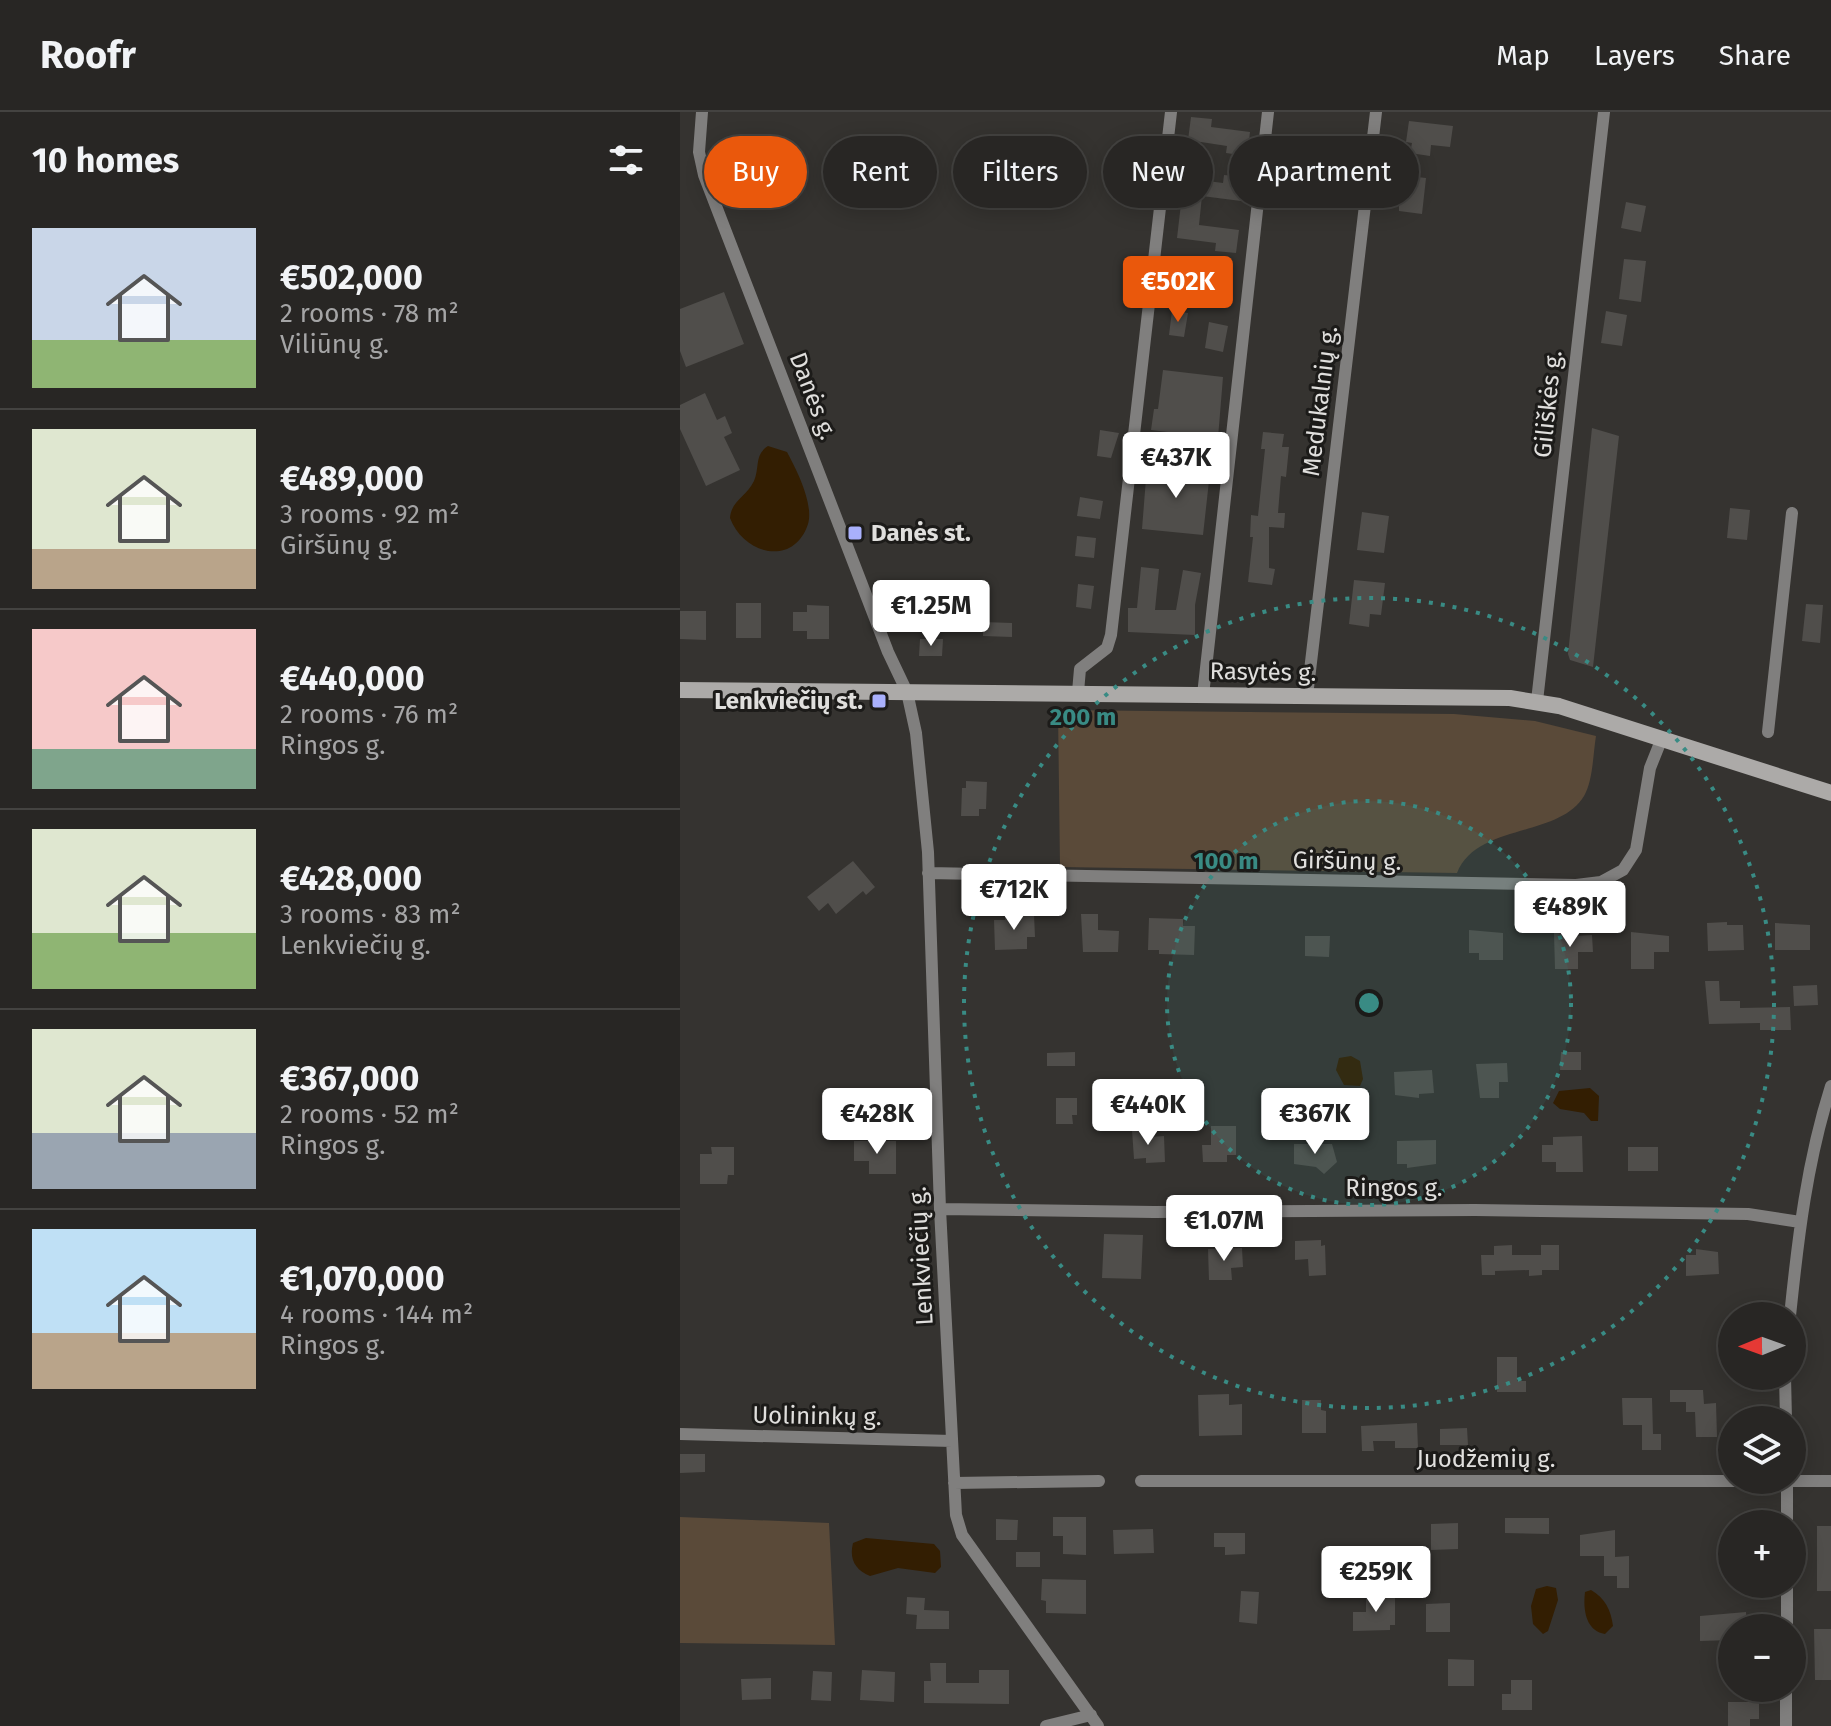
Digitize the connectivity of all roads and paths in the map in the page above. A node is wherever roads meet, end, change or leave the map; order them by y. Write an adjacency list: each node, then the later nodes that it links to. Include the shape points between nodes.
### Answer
1 (702, 112): 8 (street, Danės g., via 699,152 704,175)
2 (1171, 112): 9 (street, via 1111,635 1107,648 1080,669)
3 (1268, 112): 10 (street)
4 (1376, 112): 11 (street, Medukalnių g.)
5 (1604, 112): 12 (street, Giliškės g.)
6 (1792, 513): 13 (street)
7 (680, 690): 8 (main road, Rasytės g.)
8 (907, 692): 9 (main road, Rasytės g.); 16 (street, Lenkviečių g., via 916,733)
9 (1078, 692): 10 (main road, Rasytės g.)
10 (1203, 695): 11 (main road, Rasytės g.)
11 (1307, 696): 12 (main road, Rasytės g.)
12 (1537, 701): 14 (main road, Rasytės g.)
13 (1768, 732)
14 (1662, 738): 15 (main road, Rasytės g.); 16 (street, Giršūnų g., via 1650,768 1636,850 1623,870 1601,882 1353,884)
15 (1831, 793)
16 (928, 873): 18 (street, Lenkviečių g.)
17 (1831, 1086): 19 (street)
18 (940, 1209): 19 (street, Ringos g., via 1491,1210 1748,1214); 22 (street, Lenkviečių g.)
19 (1800, 1222): 20 (street)
20 (1791, 1302)
21 (680, 1434): 22 (street, Uolininkų g.)
22 (952, 1441): 28 (street, Lenkviečių g.)
23 (1099, 1481): 28 (street)
24 (1141, 1481): 25 (street, Juodžemių g.)
25 (1718, 1481)
26 (1806, 1481): 27 (street, Juodžemių g.)
27 (1831, 1481)
28 (954, 1483): 30 (street, Lenkviečių g., via 962,1535)
29 (1786, 1702): 32 (street)
30 (1094, 1720): 31 (street)
31 (1046, 1726)
32 (1786, 1726)

